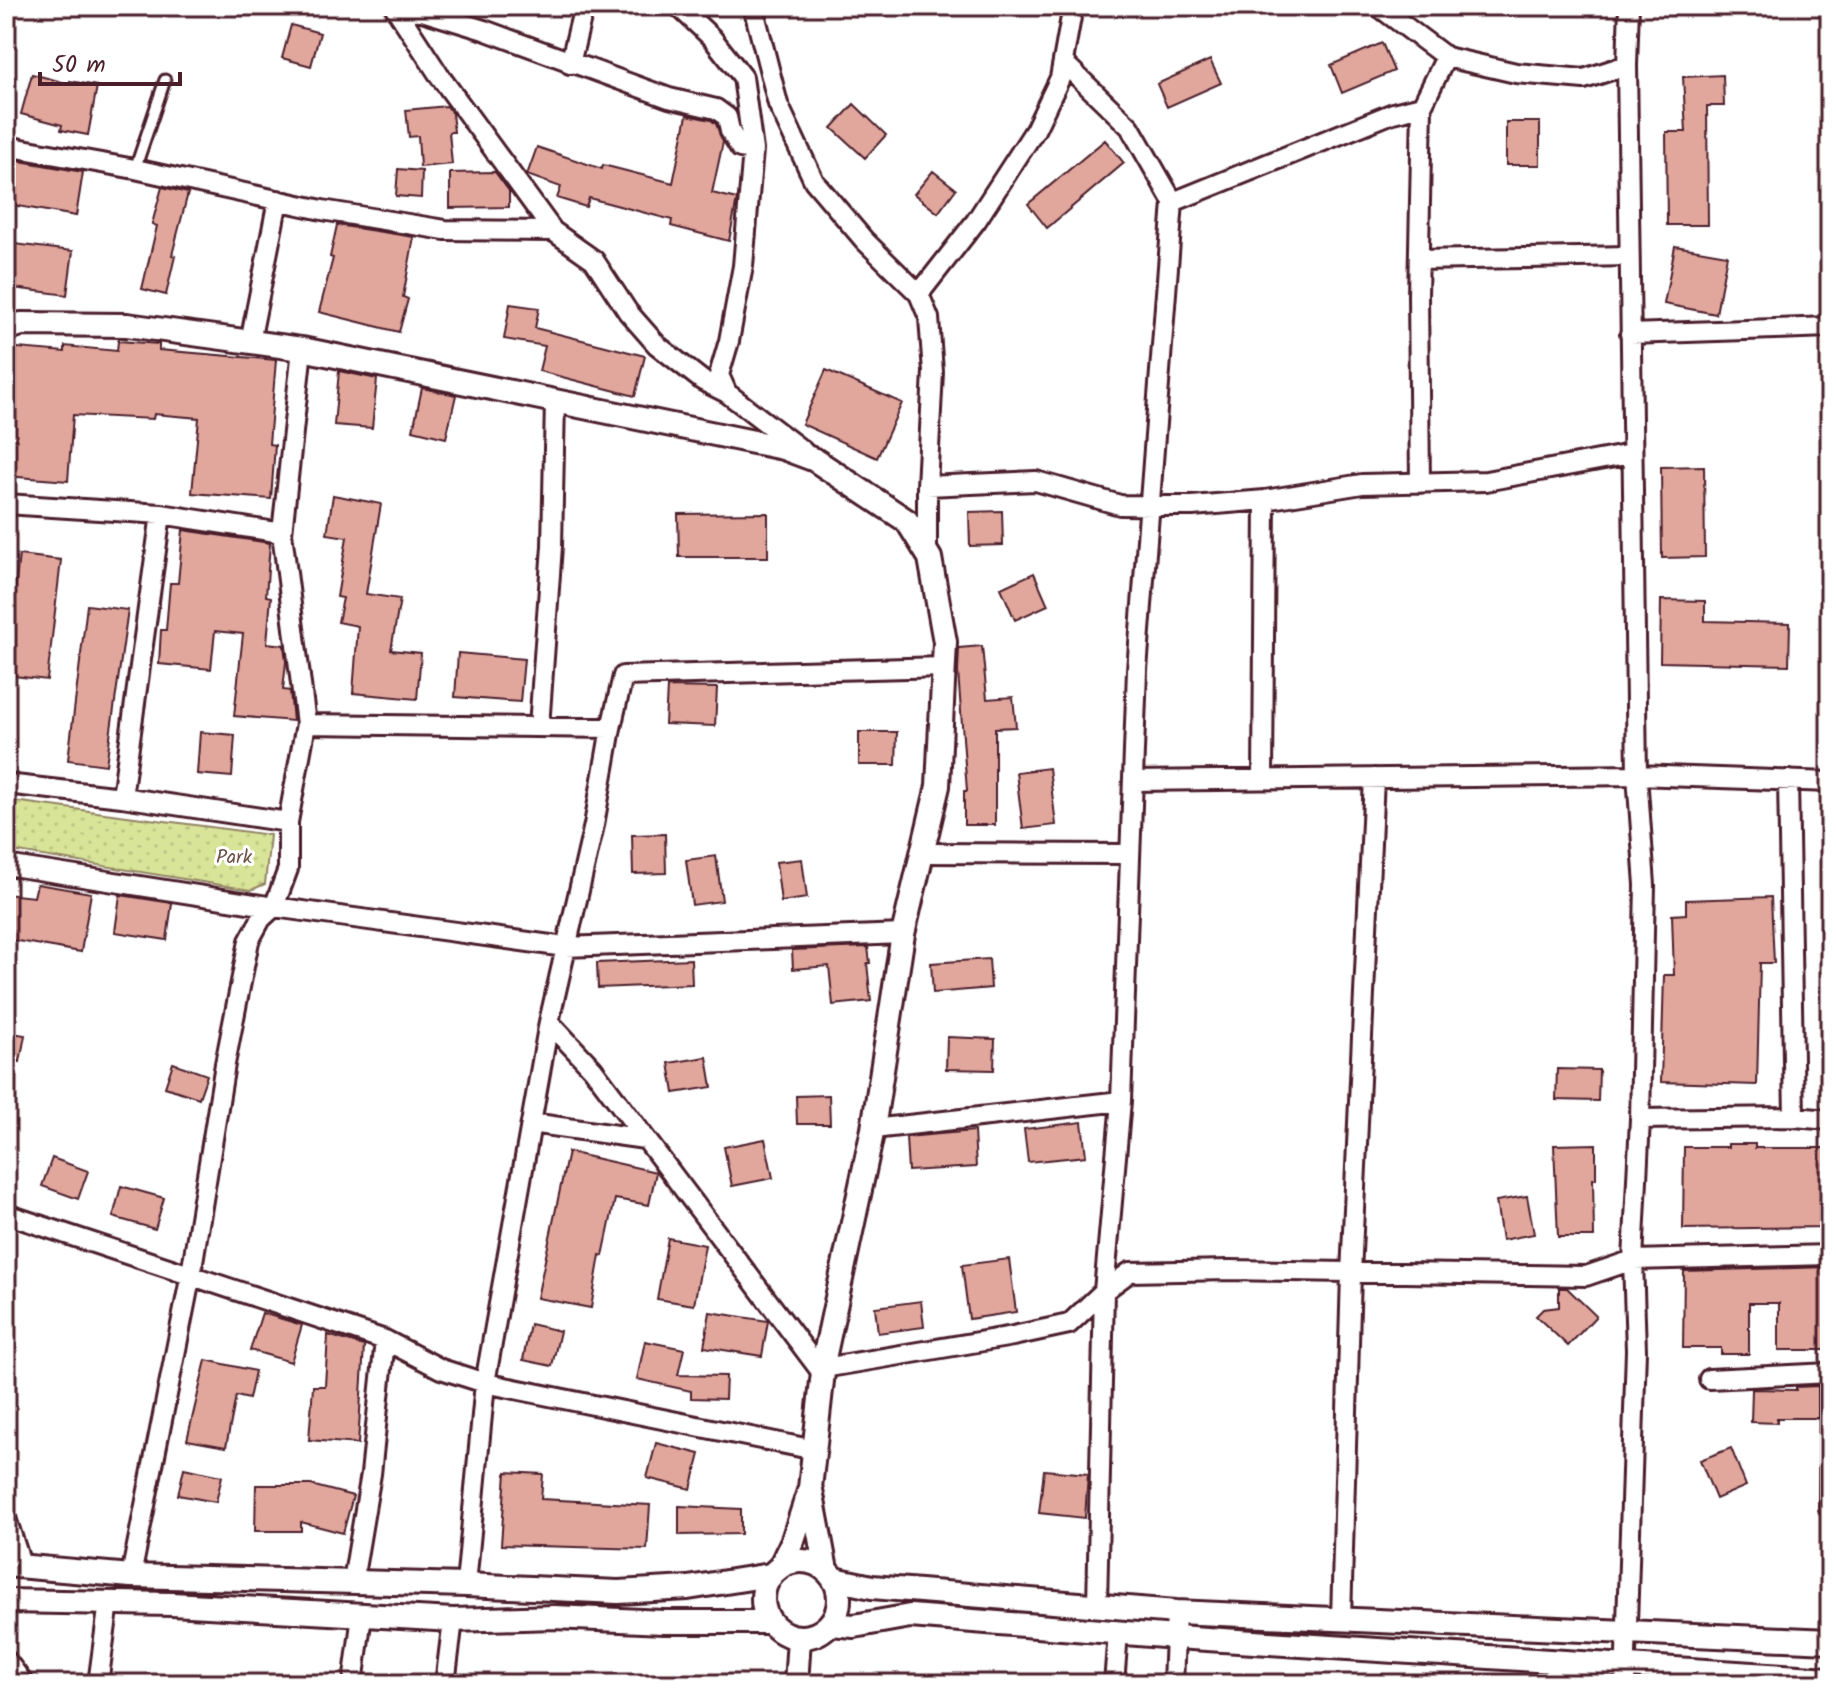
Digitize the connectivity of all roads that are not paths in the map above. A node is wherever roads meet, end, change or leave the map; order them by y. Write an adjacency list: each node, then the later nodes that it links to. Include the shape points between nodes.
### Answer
1 (584, 6): 10 (street)
2 (678, 6): 15 (street, via 743,77)
3 (753, 6): 22 (street, via 778,104 814,181)
4 (1073, 6): 9 (street)
5 (1378, 6): 8 (street)
6 (1629, 6): 11 (street)
7 (396, 8): 10 (street, via 484,30); 19 (street)
8 (1446, 57): 11 (street, via 1516,73 1584,79); 13 (street)
9 (1063, 62): 18 (street, via 1130,127); 22 (street, via 1035,130 976,221)
10 (570, 64): 15 (street, via 716,109 727,117 740,148)
11 (1627, 65): 20 (street)
12 (165, 80): 16 (lane)
13 (1422, 106): 18 (street); 21 (street)
14 (6, 146): 16 (street)
15 (753, 150): 28 (street, via 743,266 719,375)
16 (135, 169): 17 (street)
17 (278, 200): 19 (street, via 445,230); 26 (street)
18 (1173, 202): 36 (street)
19 (553, 231): 28 (street, via 594,260 657,345)
20 (1629, 256): 21 (street); 25 (street)
21 (1419, 260): 32 (street)
22 (919, 294): 33 (street, via 929,318 933,372)
23 (1830, 327): 25 (street)
24 (6, 329): 26 (street, via 21,324 127,325)
25 (1630, 334): 30 (street)
26 (250, 342): 27 (street)
27 (302, 349): 29 (street); 38 (street)
28 (727, 393): 31 (street)
29 (555, 401): 31 (street, via 783,448); 42 (street, via 552,546)
30 (1631, 454): 32 (street, via 1486,481); 44 (street)
31 (815, 460): 39 (street, via 907,521)
32 (1420, 483): 34 (street, via 1362,484)
33 (927, 486): 36 (street, via 1036,481 1120,505); 39 (street)
34 (1265, 500): 36 (street); 46 (street)
35 (6, 504): 37 (street)
36 (1151, 506): 48 (street)
37 (161, 514): 38 (street); 51 (street)
38 (282, 533): 41 (street)
39 (927, 552): 40 (street, via 945,642)
40 (944, 667): 43 (street, via 623,676); 53 (street, via 938,786)
41 (306, 724): 42 (street); 52 (street)
42 (539, 727): 43 (street)
43 (611, 728): 58 (street)
44 (1637, 775): 45 (street); 47 (street); 62 (street, via 1645,885)
45 (1374, 778): 46 (street); 71 (street)
46 (1263, 779): 48 (street)
47 (1788, 780): 49 (street); 61 (street)
48 (1133, 781): 54 (street)
49 (1830, 782)
50 (6, 784): 51 (street)
51 (122, 797): 52 (street)
52 (288, 822): 56 (street, via 288,869)
53 (922, 853): 54 (street); 57 (street)
54 (1130, 854): 60 (street)
55 (6, 865): 56 (street)
56 (274, 907): 58 (street); 70 (street, via 249,941)
57 (903, 934): 58 (street); 65 (street)
58 (565, 947): 59 (street)
59 (549, 1022): 64 (street); 66 (street, via 593,1069)
60 (1121, 1101): 65 (street); 72 (street)
61 (1794, 1117): 62 (street); 63 (street)
62 (1640, 1119): 69 (street)
63 (1830, 1120)
64 (531, 1123): 66 (street); 77 (street)
65 (873, 1129): 74 (street)
66 (645, 1139): 74 (street)
67 (6, 1214): 70 (street)
68 (1830, 1255): 69 (street)
69 (1633, 1260): 71 (street, via 1586,1276); 98 (street, via 1636,1350)
70 (191, 1274): 73 (street); 85 (street)
71 (1351, 1274): 72 (street, via 1130,1272); 93 (street)
72 (1104, 1291): 74 (street, via 1069,1324); 90 (street)
73 (385, 1340): 77 (street, via 441,1369); 86 (street)
74 (823, 1371): 78 (street)
75 (1830, 1373): 76 (street); 80 (street)
76 (1709, 1379)
77 (485, 1383): 78 (street); 87 (street)
78 (815, 1450): 79 (street)
79 (810, 1488): 83 (street, via 793,1540); 84 (street)
80 (1829, 1508)
81 (6, 1518): 82 (street)
82 (14, 1566): 85 (street)
83 (775, 1571): 84 (street, via 803,1561); 87 (street, via 688,1588 618,1592); 95 (street, via 762,1598)
84 (830, 1574): 90 (street, via 872,1587); 96 (street, via 839,1602)
85 (131, 1576): 86 (street)
86 (353, 1581): 87 (street)
87 (466, 1585)
88 (6, 1601): 89 (street)
89 (109, 1602): 92 (street); 106 (street)
90 (1097, 1605): 91 (street)
91 (1176, 1612): 93 (street); 99 (street)
92 (362, 1615): 94 (street); 107 (street)
93 (1341, 1619): 98 (street)
94 (453, 1620): 95 (street); 108 (street)
95 (769, 1622): 100 (street)
96 (830, 1624): 97 (street, via 854,1626 910,1616); 100 (street)
97 (1118, 1632): 99 (street); 110 (street)
98 (1628, 1632): 101 (street); 103 (street)
99 (1176, 1637): 103 (street); 111 (street)
100 (799, 1638): 109 (street)
101 (1830, 1641)
102 (6, 1660): 105 (street)
103 (1626, 1675): 104 (street)
104 (1830, 1679)
105 (24, 1684)
106 (98, 1684)
107 (353, 1684)
108 (445, 1684)
109 (796, 1684)
110 (1114, 1684)
111 (1173, 1684)

